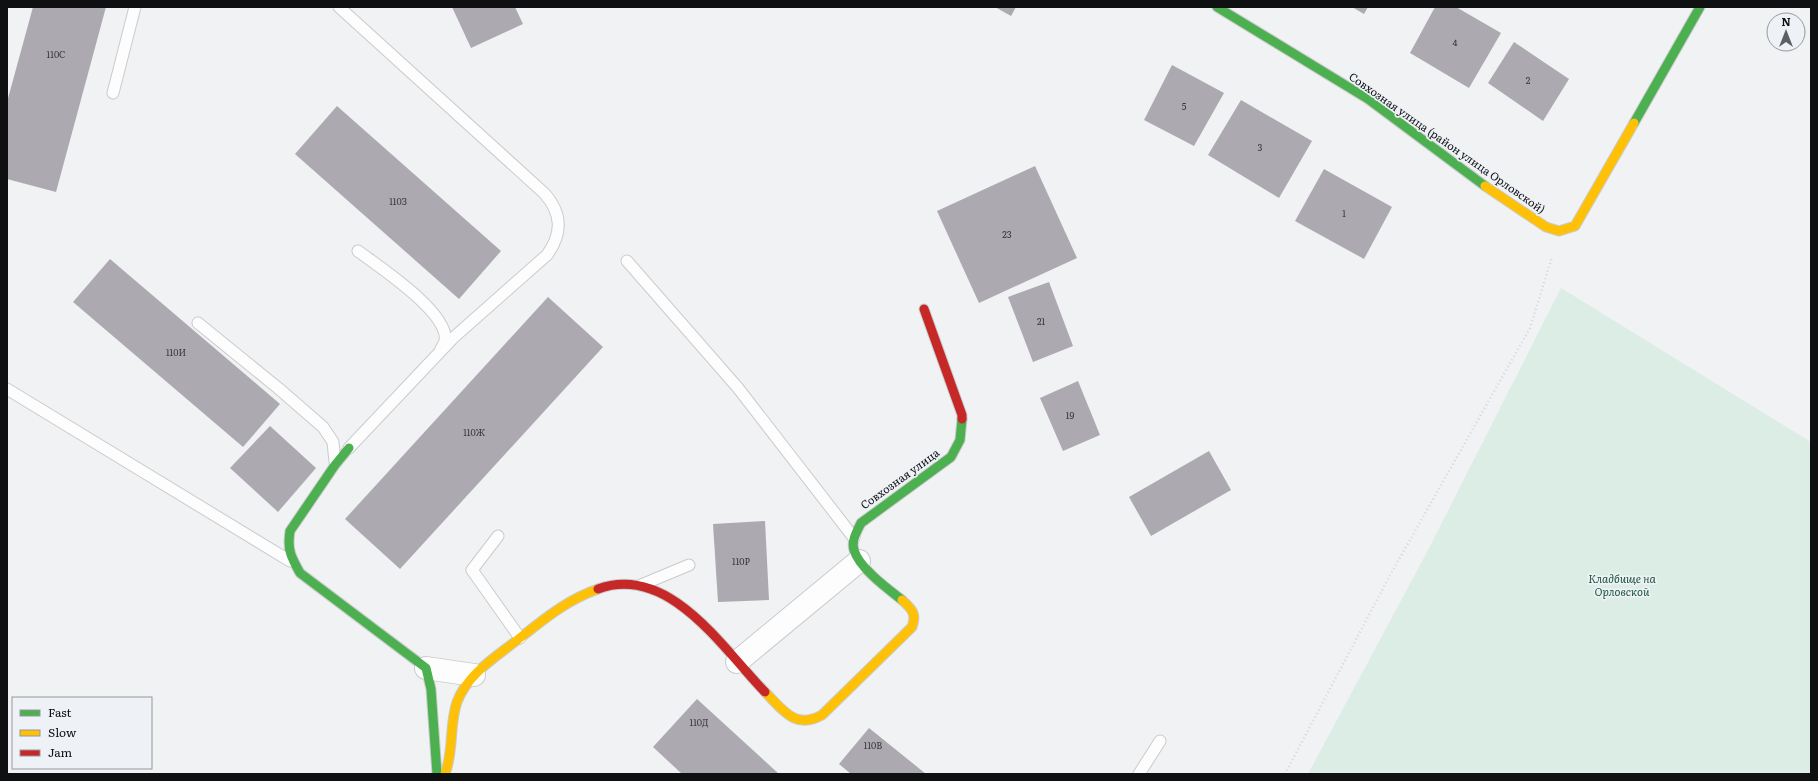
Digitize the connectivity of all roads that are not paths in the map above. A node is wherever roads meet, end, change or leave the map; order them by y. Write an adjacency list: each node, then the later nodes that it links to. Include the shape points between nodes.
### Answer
1 (135, 7): 5 (lane)
2 (339, 7): 10 (lane, via 544,193 556,209 558,234 554,246 547,255)
3 (1217, 7): 4 (street, Совхозная улица (район улица Орловской), via 1368,99 1497,195 1546,227 1559,231 1575,226)
4 (1700, 7)
5 (113, 93)
6 (358, 250): 10 (lane, via 415,294 434,314 443,328 445,341)
7 (627, 261): 17 (lane, via 738,388)
8 (924, 309): 17 (street, Совхозная улица, via 962,415 960,440 951,457 861,523)
9 (198, 323): 13 (lane, via 313,418)
10 (440, 352): 12 (lane)
11 (7, 389): 19 (lane)
12 (359, 436): 13 (lane, via 344,440); 14 (lane)
13 (331, 438): 15 (lane)
14 (349, 448): 15 (street)
15 (335, 465): 19 (street, via 293,525 288,543)
16 (498, 536): 22 (lane, via 472,570)
17 (854, 538): 18 (street, via 854,550)
18 (859, 561): 23 (street); 23 (street, via 913,609 915,620 912,627 822,715 799,722 787,714)
19 (293, 563): 24 (street, via 300,573)
20 (689, 565): 21 (lane)
21 (641, 585): 22 (street, via 618,584 596,590 550,613); 23 (street, via 689,612 706,625)
22 (520, 638): 25 (street)
23 (737, 662)
24 (426, 668): 25 (street); 27 (street, via 431,689)
25 (474, 675): 28 (street, via 462,691 454,710 450,763)
26 (1160, 741): 29 (lane)
27 (437, 774)
28 (445, 774)
29 (1139, 774)

